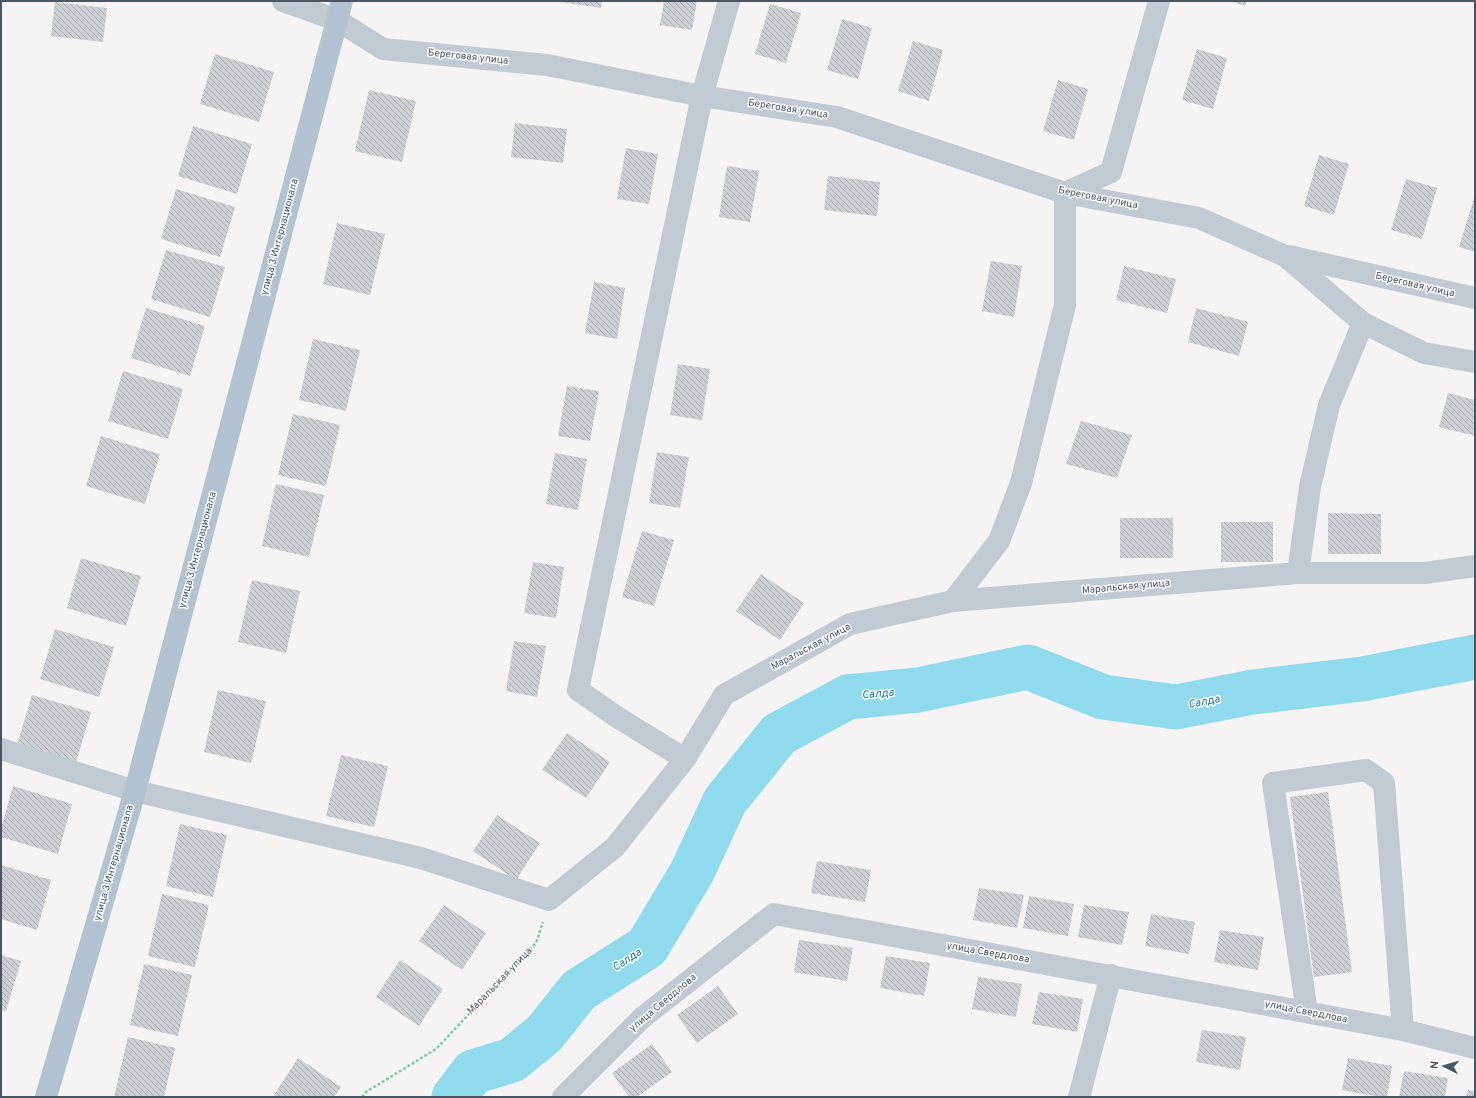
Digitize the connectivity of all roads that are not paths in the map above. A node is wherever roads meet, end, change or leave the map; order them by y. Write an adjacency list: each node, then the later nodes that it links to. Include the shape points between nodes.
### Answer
1 (283, 1): 4 (street, Береговая улица)
2 (729, 1): 5 (street)
3 (1159, 1): 6 (street, via 1111,172)
4 (340, 10): 5 (street, Береговая улица, via 383,48 547,65); 16 (main road, улица 3 Интернационала)
5 (702, 96): 6 (street, Береговая улица, via 837,117); 15 (street, via 578,690)
6 (1065, 193): 7 (street, Береговая улица, via 1199,218); 13 (street, via 1066,305 1021,483 999,541)
7 (1286, 256): 8 (street, Береговая улица); 9 (street, Береговая улица)
8 (1475, 298)
9 (1363, 323): 10 (street, Береговая улица, via 1424,353); 12 (street, via 1329,405 1310,487)
10 (1475, 362)
11 (1475, 566): 12 (street, Маральская улица, via 1425,573)
12 (1298, 573): 13 (street, Маральская улица)
13 (953, 601): 15 (street, Маральская улица, via 850,624 724,695)
14 (1, 749): 16 (street)
15 (685, 759): 16 (street, Маральская улица, via 614,847 549,900 421,858)
16 (135, 791): 21 (main road, улица 3 Интернационала)
17 (1111, 975): 18 (street, улица Свердлова); 22 (street, улица Свердлова, via 774,914 642,1018); 23 (street)
18 (1306, 1012): 19 (street, улица Свердлова); 19 (street, via 1273,784 1366,770 1384,783)
19 (1403, 1030): 20 (street, улица Свердлова)
20 (1475, 1048)
21 (46, 1097)
22 (563, 1097)
23 (1079, 1097)

